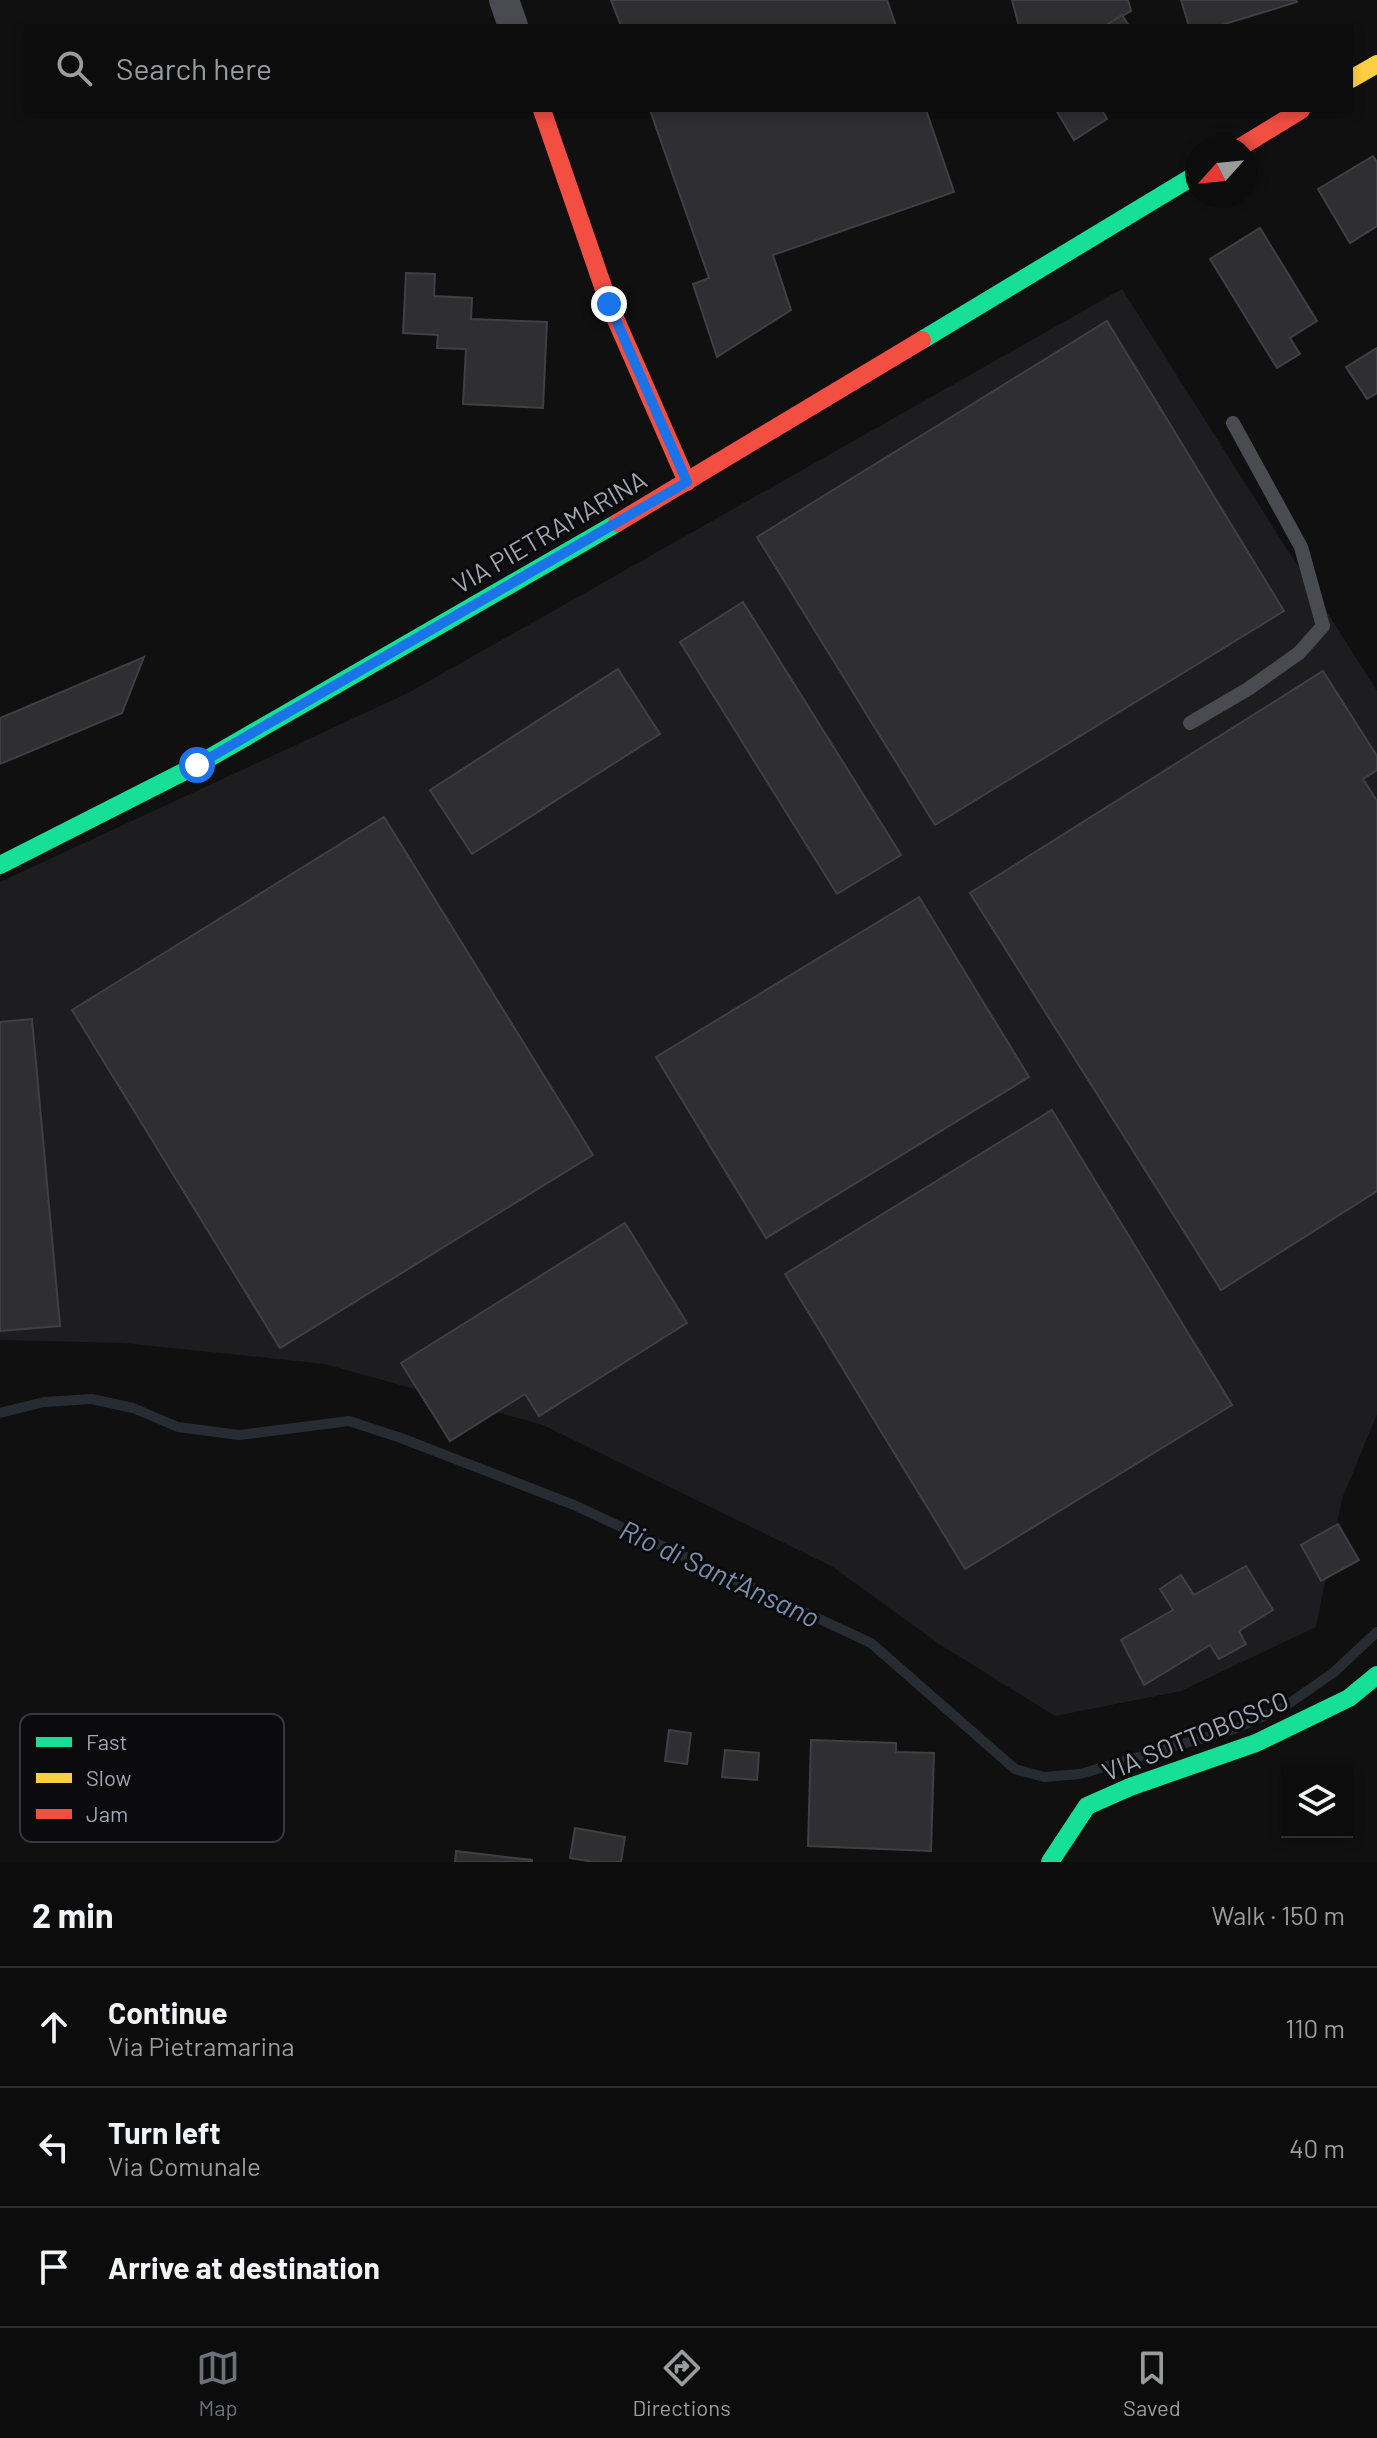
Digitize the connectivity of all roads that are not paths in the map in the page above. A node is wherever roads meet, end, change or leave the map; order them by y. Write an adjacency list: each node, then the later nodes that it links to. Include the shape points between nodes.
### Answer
1 (504, 0): 2 (street)
2 (512, 24)
3 (1377, 64): 4 (main road)
4 (1353, 78)
5 (543, 112): 10 (main road, via 609,304)
6 (1298, 112): 7 (main road)
7 (1257, 137)
8 (1185, 181): 10 (main road, VIA PIETRAMARINA)
9 (1233, 423): 11 (lane, via 1301,547 1323,626 1299,653)
10 (687, 482): 12 (main road, VIA PIETRAMARINA, via 197,765)
11 (1190, 723)
12 (0, 865)
13 (1377, 1675): 14 (main road, VIA SOTTOBOSCO, via 1349,1698 1256,1743 1087,1806)
14 (1050, 1862)

